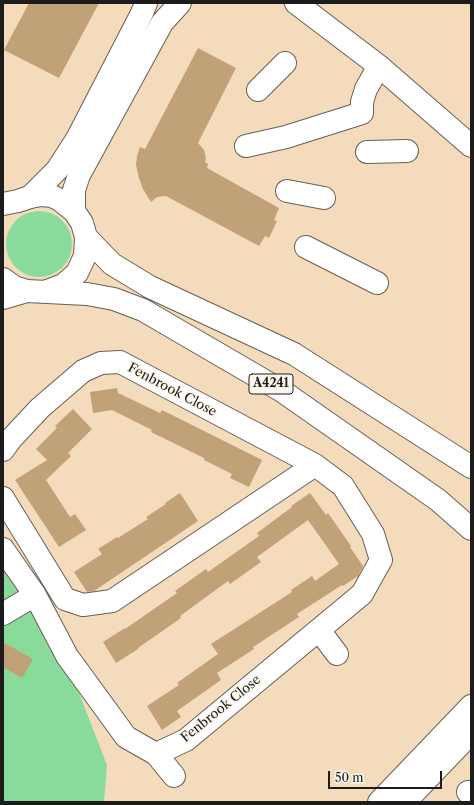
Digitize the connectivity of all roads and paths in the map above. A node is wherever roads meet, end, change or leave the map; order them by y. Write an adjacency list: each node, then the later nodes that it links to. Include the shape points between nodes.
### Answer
1 (146, 3): 12 (main road, via 77,139 57,170)
2 (180, 3): 15 (main road, via 162,23 79,175 74,190)
3 (296, 3): 5 (main road)
4 (285, 63): 6 (main road)
5 (379, 66): 7 (main road, via 366,89 362,113); 8 (main road)
6 (258, 90)
7 (246, 146)
8 (471, 146)
9 (407, 151): 10 (main road)
10 (367, 152)
11 (287, 191): 13 (main road)
12 (30, 197): 14 (main road, A4241); 15 (main road, A4241, via 52,196)
13 (324, 198)
14 (3, 204)
15 (74, 211): 16 (main road, A4241, via 82,223)
16 (86, 237): 20 (main road, A4241, via 85,256 77,273 63,285); 24 (main road, A4241, via 112,264 150,287 294,354)
17 (306, 247): 19 (main road)
18 (3, 278): 20 (main road, A4241, via 14,287)
19 (377, 283)
20 (36, 292): 21 (main road); 26 (main road, A4241, via 86,294 114,299 143,310 282,391 438,500)
21 (3, 298)
22 (3, 450): 23 (main road, Fenbrook Close, via 40,408 83,371 101,363 120,362)
23 (315, 465): 25 (main road, via 112,600 84,605 65,599); 30 (main road, Fenbrook Close, via 343,486 373,534 381,560 362,594)
24 (471, 467)
25 (3, 498)
26 (471, 529)
27 (3, 549): 28 (main road)
28 (35, 595): 29 (main road); 34 (main road, via 67,656 126,737)
29 (3, 614)
30 (319, 630): 31 (main road); 34 (main road, Fenbrook Close, via 186,740)
31 (337, 654)
32 (471, 706): 36 (main road)
33 (471, 733): 37 (main road)
34 (156, 754): 35 (main road)
35 (174, 776)
36 (379, 802)
37 (405, 802)

